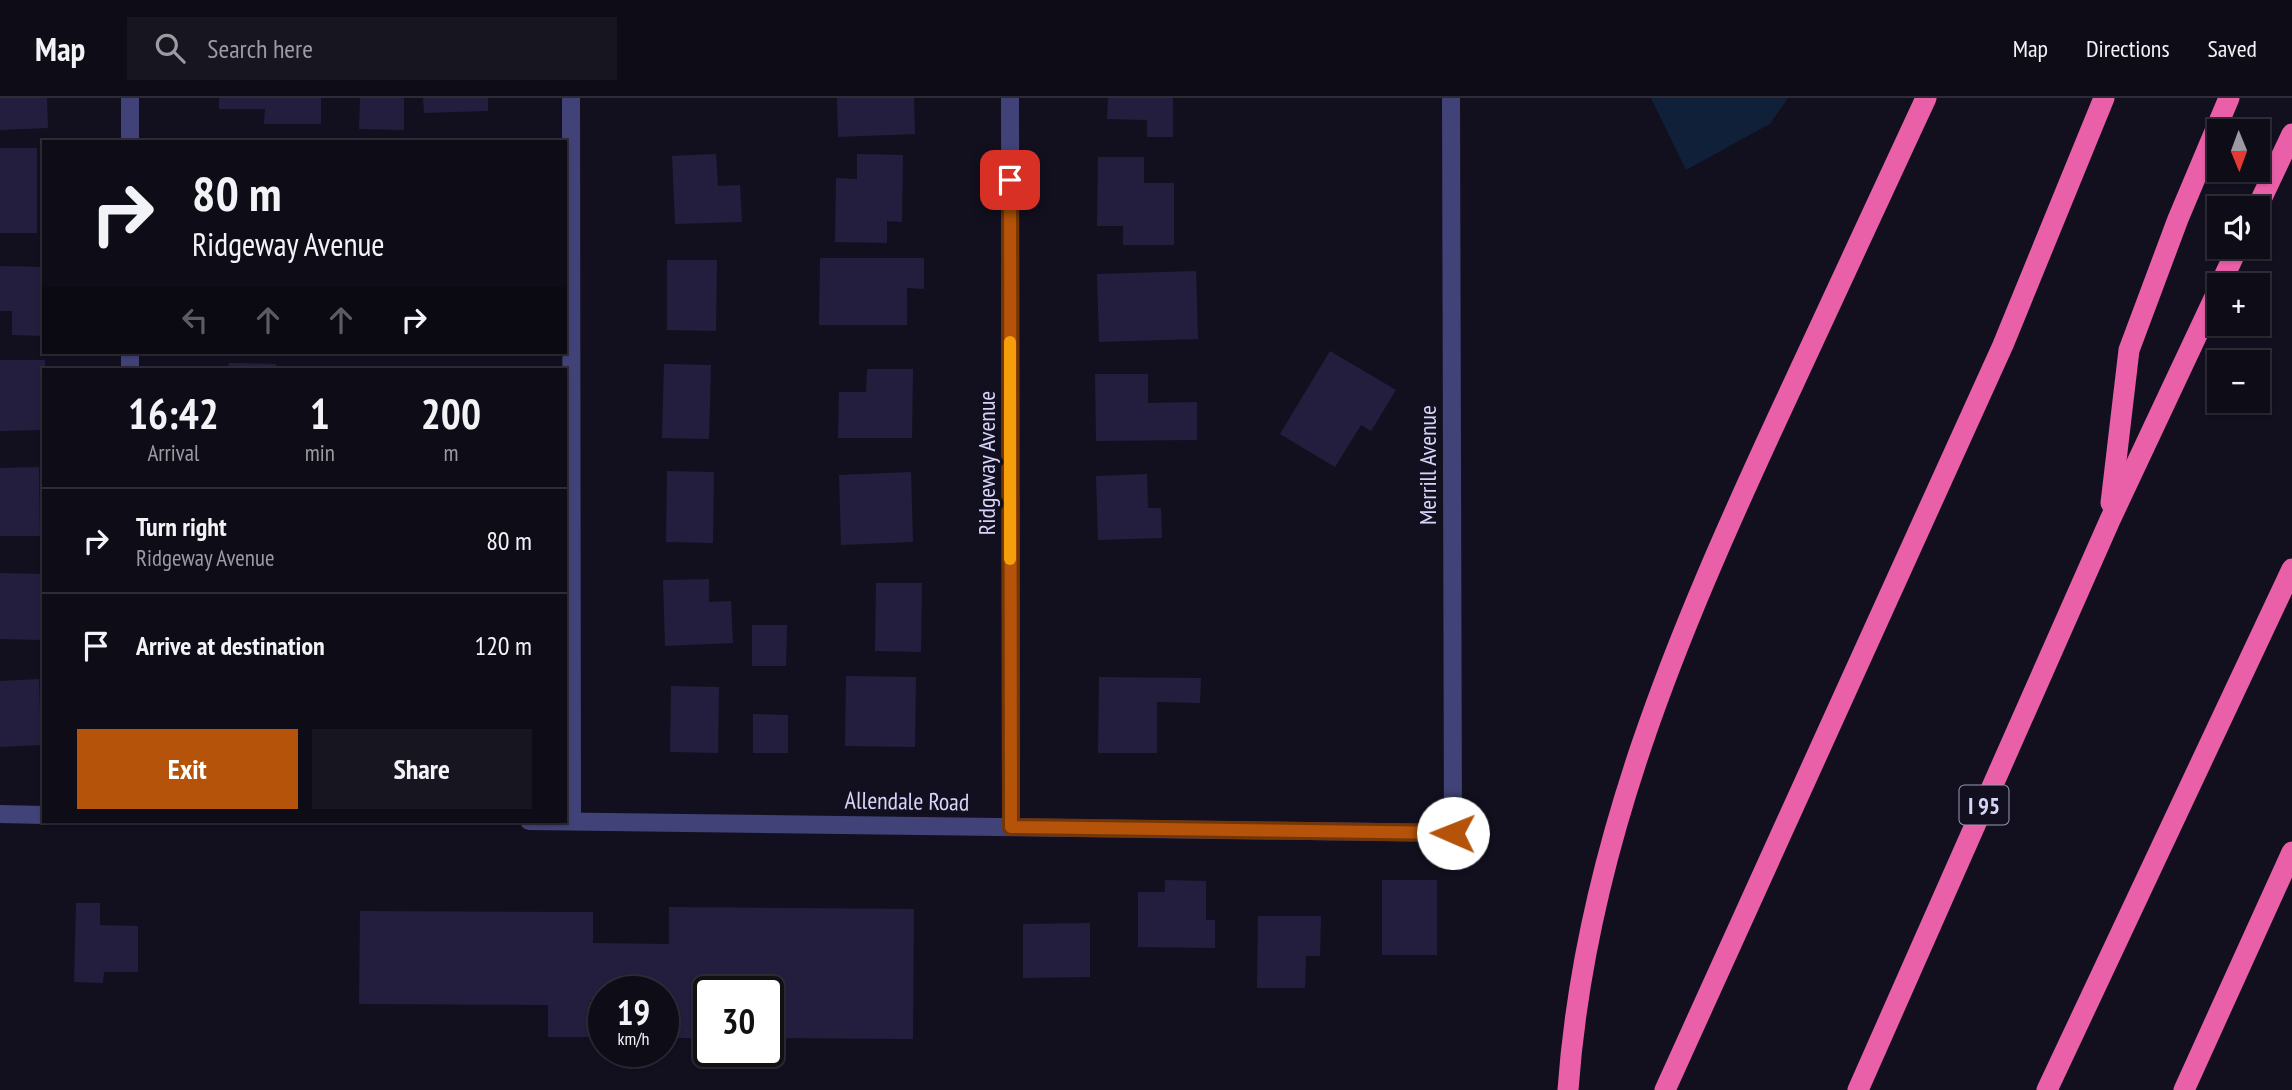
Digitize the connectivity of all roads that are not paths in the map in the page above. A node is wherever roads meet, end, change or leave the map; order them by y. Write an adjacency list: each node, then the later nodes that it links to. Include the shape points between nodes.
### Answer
1 (130, 98): 9 (street)
2 (571, 98): 17 (street)
3 (1010, 98): 18 (street, Ridgeway Avenue)
4 (1451, 98): 19 (street, Merrill Avenue)
5 (1926, 98): 21 (highway, via 1712,562 1645,728 1600,889 1582,978)
6 (2104, 98): 22 (highway, via 2003,345)
7 (2229, 98): 12 (highway, via 2129,350)
8 (2292, 134): 10 (highway)
9 (130, 140)
10 (2263, 196)
11 (2207, 314): 12 (highway, I 95)
12 (2109, 520): 23 (highway, I 95)
13 (2292, 569): 24 (highway)
14 (0, 814): 15 (street)
15 (42, 814)
16 (567, 821): 17 (street, Allendale Road)
17 (572, 821): 18 (street, Allendale Road)
18 (1011, 827): 19 (street, Allendale Road)
19 (1453, 833)
20 (2292, 852): 25 (highway)
21 (1568, 1090)
22 (1665, 1090)
23 (1858, 1090)
24 (2047, 1090)
25 (2185, 1090)

